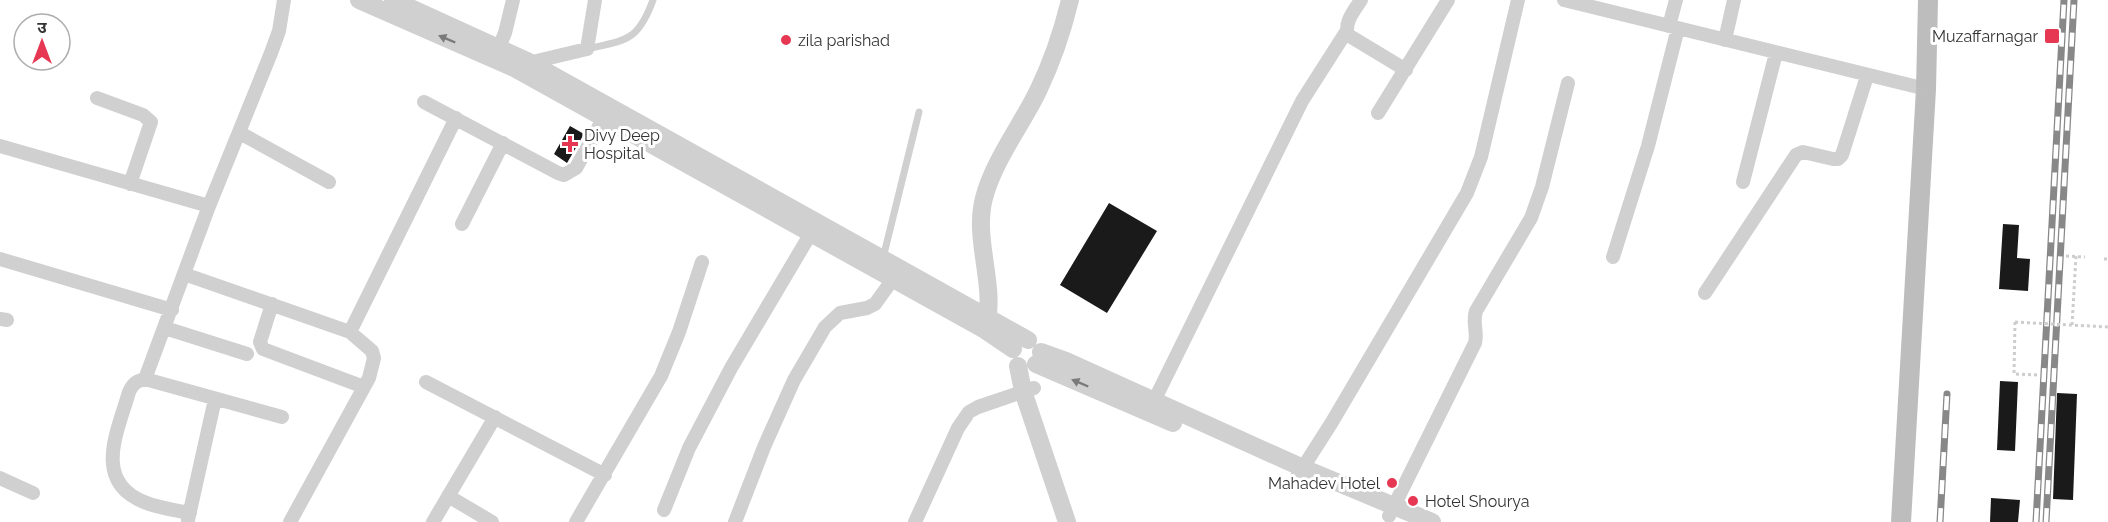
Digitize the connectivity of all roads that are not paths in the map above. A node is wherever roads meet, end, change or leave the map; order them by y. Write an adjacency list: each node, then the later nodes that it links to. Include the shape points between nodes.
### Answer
1 (284, 0): 33 (street, via 279,31)
2 (359, 0): 14 (street)
3 (513, 0): 20 (street)
4 (595, 0): 19 (street)
5 (653, 0): 19 (lane, via 636,33 622,41)
6 (1070, 0): 51 (street, via 1059,44 1038,91 988,181 981,237 989,291)
7 (1361, 0): 17 (street, via 1348,20)
8 (1448, 0): 23 (street)
9 (1518, 0): 64 (street, via 1481,157 1467,194)
10 (1564, 0): 15 (street)
11 (1676, 0): 16 (street)
12 (1734, 0): 18 (street)
13 (1929, 0): 26 (main road)
14 (391, 4): 20 (street)
15 (1616, 7): 16 (street)
16 (1674, 27): 18 (street); 42 (street, via 1648,146)
17 (1346, 32): 23 (street); 61 (street, via 1302,101)
18 (1725, 40): 21 (street)
19 (587, 49): 22 (street)
20 (497, 53): 22 (street)
21 (1776, 53): 24 (street); 37 (street)
22 (522, 65): 30 (street)
23 (1406, 70): 31 (street)
24 (1866, 76): 26 (street); 48 (street, via 1842,155 1833,159 1803,152 1796,155)
25 (1568, 83): 70 (street, via 1531,218 1476,311 1475,343)
26 (1926, 89): 80 (main road)
27 (97, 98): 38 (street, via 143,115 151,122)
28 (424, 102): 32 (street)
29 (919, 112): 43 (lane)
30 (606, 113): 34 (street, via 570,173 558,173); 41 (street); 43 (street)
31 (1377, 113)
32 (456, 118): 34 (street); 53 (street)
33 (240, 133): 36 (street); 39 (street)
34 (503, 143): 40 (street)
35 (0, 146): 38 (street)
36 (329, 182)
37 (1743, 182)
38 (130, 184): 39 (street)
39 (209, 206): 46 (street)
40 (462, 224)
41 (810, 232): 47 (street); 69 (street, via 716,398)
42 (1613, 257)
43 (883, 258): 51 (street)
44 (0, 259): 50 (street)
45 (702, 262): 65 (street, via 661,376)
46 (184, 274): 49 (street); 50 (street)
47 (893, 279): 51 (street); 77 (street, via 875,304 840,313 825,327 794,380)
48 (1705, 293)
49 (272, 303): 53 (street); 58 (street, via 260,342 264,349)
50 (172, 310): 52 (street)
51 (986, 324): 55 (street)
52 (165, 328): 54 (street); 56 (street)
53 (350, 332): 58 (street, via 372,351 372,369)
54 (247, 354)
55 (1028, 356): 59 (street); 61 (street, via 1066,361); 64 (street, one-way to 55)
56 (146, 379): 60 (street); 72 (street, via 138,380 129,392 114,446 112,470 134,497)
57 (426, 382): 63 (street)
58 (364, 387): 73 (street)
59 (1028, 390): 71 (street); 78 (street, via 978,407 963,419)
60 (215, 399): 62 (street); 72 (street)
61 (1154, 400): 64 (street)
62 (282, 417)
63 (495, 417): 65 (street); 68 (street)
64 (1300, 472): 70 (street)
65 (605, 475): 76 (street)
66 (0, 478): 67 (street)
67 (33, 493)
68 (448, 496): 74 (street); 75 (street)
69 (664, 510)
70 (1395, 515): 79 (street)
71 (1068, 517)
72 (189, 518)
73 (290, 522)
74 (433, 522)
75 (492, 522)
76 (576, 522)
77 (735, 522)
78 (915, 522)
79 (1432, 522)
80 (1901, 522)

